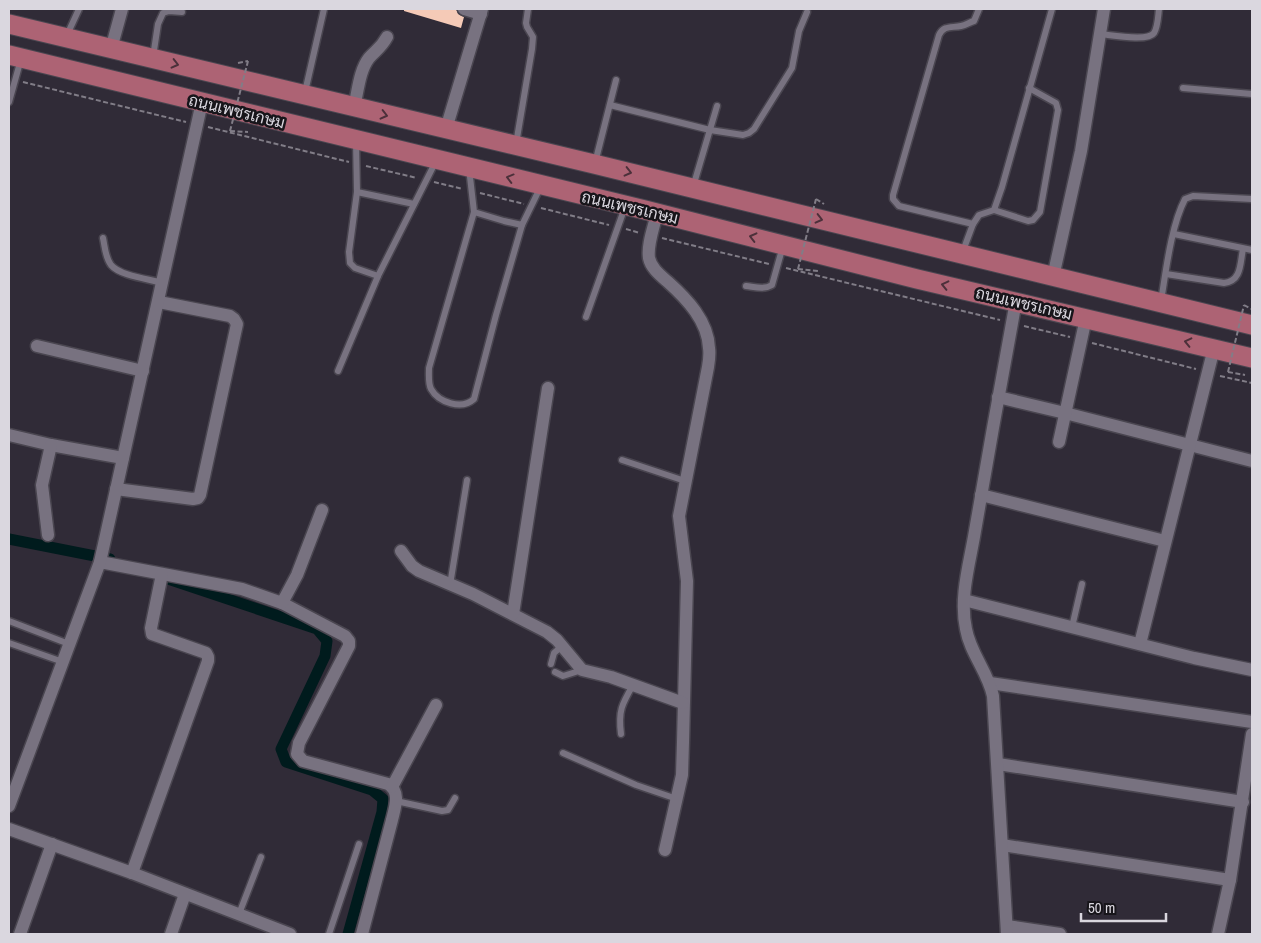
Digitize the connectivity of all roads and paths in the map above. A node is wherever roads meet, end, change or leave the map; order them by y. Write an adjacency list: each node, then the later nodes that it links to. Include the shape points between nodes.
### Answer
1 (79, 9): 16 (lane)
2 (122, 9): 17 (street)
3 (324, 9): 26 (lane)
4 (464, 9): 10 (street)
5 (528, 9): 37 (lane, via 526,23 533,37 532,49)
6 (979, 9): 55 (lane, via 974,21 946,27 939,35 893,195 899,206)
7 (1052, 9): 23 (lane)
8 (1104, 9): 14 (street)
9 (1158, 9): 14 (lane, via 1156,29 1150,37)
10 (482, 11): 33 (street)
11 (182, 12): 19 (lane, via 163,13)
12 (807, 12): 34 (lane, via 798,31 792,68 754,129 742,135)
13 (9, 24): 16 (main road, ถนนเพชรเกษม)
14 (1100, 34): 69 (street, via 1081,151)
15 (387, 37): 31 (street, via 364,67)
16 (66, 38): 17 (main road, ถนนเพชรเกษม)
17 (111, 49): 19 (main road, ถนนเพชรเกษม)
18 (15, 56): 21 (lane); 28 (main road, ถนนเพชรเกษม)
19 (152, 58): 26 (main road, ถนนเพชรเกษม, one-way to 26)
20 (248, 61): 35 (path, bridge, via 230,131)
21 (15, 80): 27 (lane); 32 (path)
22 (616, 80): 29 (lane)
23 (1029, 88): 52 (lane); 52 (lane, via 1056,103 1058,110 1040,212 1028,221)
24 (1183, 88): 25 (lane)
25 (1252, 94)
26 (304, 95): 31 (main road, ถนนเพชรเกษม)
27 (9, 102)
28 (202, 102): 32 (street); 36 (main road, ถนนเพชรเกษม)
29 (610, 105): 34 (lane); 40 (lane)
30 (717, 106): 34 (lane)
31 (354, 107): 33 (main road, ถนนเพชรเกษม, one-way to 33)
32 (198, 125): 39 (path); 70 (street)
33 (446, 130): 37 (main road, ถนนเพชรเกษม)
34 (710, 130): 44 (lane)
35 (248, 132)
36 (356, 140): 38 (main road, ถนนเพชรเกษม); 39 (lane)
37 (516, 145): 40 (main road, ถนนเพชรเกษม)
38 (436, 159): 41 (main road, ถนนเพชรเกษม); 42 (lane)
39 (357, 164): 42 (path); 46 (lane)
40 (594, 164): 44 (main road, ถนนเพชรเกษม, one-way to 44)
41 (469, 167): 43 (main road, ถนนเพชรเกษม, one-way to 41); 45 (lane)
42 (426, 180): 45 (path); 49 (lane)
43 (541, 186): 50 (lane); 51 (main road, ถนนเพชรเกษม)
44 (693, 188): 64 (main road, ถนนเพชรเกษม, one-way to 64)
45 (471, 191): 50 (path); 53 (lane)
46 (357, 192): 49 (lane); 68 (lane, via 350,263)
47 (816, 199): 66 (path, bridge, via 798,269)
48 (1252, 200): 58 (lane, via 1188,197 1181,206)
49 (414, 204): 68 (lane)
50 (531, 206): 56 (lane); 57 (path)
51 (626, 206): 54 (main road, ถนนเพชรเกษม); 57 (lane)
52 (994, 210): 55 (lane, via 979,215)
53 (474, 212): 56 (lane); 56 (lane, via 429,368 431,389 452,403 468,404 474,399)
54 (657, 213): 59 (street); 61 (main road, ถนนเพชรเกษม, one-way to 54)
55 (973, 224): 64 (lane)
56 (522, 225)
57 (618, 227): 59 (path); 76 (lane)
58 (1174, 234): 62 (lane); 67 (lane)
59 (652, 235): 65 (path); 99 (street, via 650,260 656,271 683,295 700,318 709,348)
60 (103, 238): 70 (lane, via 106,256 117,270)
61 (783, 245): 65 (lane); 73 (main road, ถนนเพชรเกษม, one-way to 61)
62 (1242, 249): 63 (lane); 67 (lane, via 1239,273 1230,282)
63 (1252, 250)
64 (961, 255): 69 (main road, ถนนเพชรเกษม)
65 (777, 266): 71 (lane, via 772,285 760,288); 78 (path)
66 (818, 271)
67 (1166, 274): 74 (lane)
68 (378, 276): 85 (lane)
69 (1053, 277): 74 (main road, ถนนเพชรเกษม)
70 (163, 283): 72 (street)
71 (746, 286)
72 (159, 302): 84 (street); 100 (street, via 230,316 237,324 200,495 192,499)
73 (1016, 302): 77 (main road, ถนนเพชรเกษม); 78 (street)
74 (1161, 302): 79 (main road, ถนนเพชรเกษม)
75 (1252, 310): 83 (path, bridge, via 1244,305 1228,372)
76 (586, 317)
77 (1086, 318): 80 (street); 82 (main road, ถนนเพชรเกษม, one-way to 77)
78 (1012, 323): 80 (path); 89 (street)
79 (1252, 325)
80 (1081, 340): 86 (path); 90 (street)
81 (37, 346): 84 (street)
82 (1214, 348): 83 (main road, ถนนเพชรเกษม); 86 (street)
83 (1249, 367)
84 (143, 371): 95 (street)
85 (338, 371)
86 (1208, 372): 87 (path); 94 (street)
87 (1252, 384)
88 (548, 388): 112 (street)
89 (998, 397): 90 (street); 101 (street)
90 (1065, 413): 92 (street); 94 (street)
91 (9, 435): 93 (street)
92 (1059, 442)
93 (51, 445): 95 (street); 103 (street, via 42,486)
94 (1190, 446): 97 (street); 104 (street)
95 (123, 458): 100 (street)
96 (622, 460): 99 (lane)
97 (1252, 461)
98 (467, 480): 109 (lane)
99 (685, 481): 126 (street, via 679,516 687,582)
100 (116, 489): 106 (street)
101 (981, 495): 104 (street); 110 (street)
102 (322, 510): 111 (street, via 297,575)
103 (48, 535)
104 (1165, 541): 117 (street)
105 (402, 551): 109 (street, via 412,566)
106 (101, 558): 107 (street); 116 (street)
107 (162, 574): 111 (street, via 242,589); 145 (street, via 152,634 206,653 208,661)
108 (1082, 584): 114 (lane)
109 (450, 585): 112 (street)
110 (964, 600): 114 (street); 124 (street, via 966,629)
111 (282, 603): 133 (street, via 336,630 349,641 345,656 296,754 310,764)
112 (513, 614): 118 (street, via 547,632)
113 (9, 621): 116 (lane)
114 (1072, 627): 117 (street)
115 (9, 644): 119 (lane)
116 (69, 644): 119 (street)
117 (1140, 644): 122 (street)
118 (562, 646): 120 (lane, via 554,653); 121 (street)
119 (62, 662): 138 (street)
120 (551, 664)
121 (582, 670): 123 (lane, via 563,676); 125 (street)
122 (1252, 670)
123 (555, 672)
124 (990, 683): 128 (street); 132 (street)
125 (633, 685): 126 (street); 129 (lane, via 621,708)
126 (683, 703): 135 (street, via 682,775)
127 (436, 705): 133 (street)
128 (1252, 722)
129 (621, 734)
130 (1252, 734): 137 (street)
131 (563, 753): 135 (lane)
132 (998, 764): 137 (street); 142 (street)
133 (392, 787): 136 (street)
134 (455, 798): 136 (lane, via 448,810 442,811)
135 (677, 800): 143 (street)
136 (396, 801): 154 (street)
137 (1242, 802): 146 (street)
138 (9, 806)
139 (9, 829): 140 (street)
140 (52, 844): 145 (street); 150 (street)
141 (359, 844): 153 (lane)
142 (1002, 845): 146 (street); 149 (street)
143 (665, 850)
144 (261, 857): 148 (lane)
145 (132, 873): 147 (street)
146 (1230, 880): 156 (street)
147 (185, 894): 148 (street); 151 (street)
148 (239, 914): 152 (street)
149 (1007, 930): 155 (street)
150 (20, 934)
151 (171, 934)
152 (290, 934)
153 (328, 934)
154 (362, 934)
155 (1060, 934)
156 (1218, 934)

